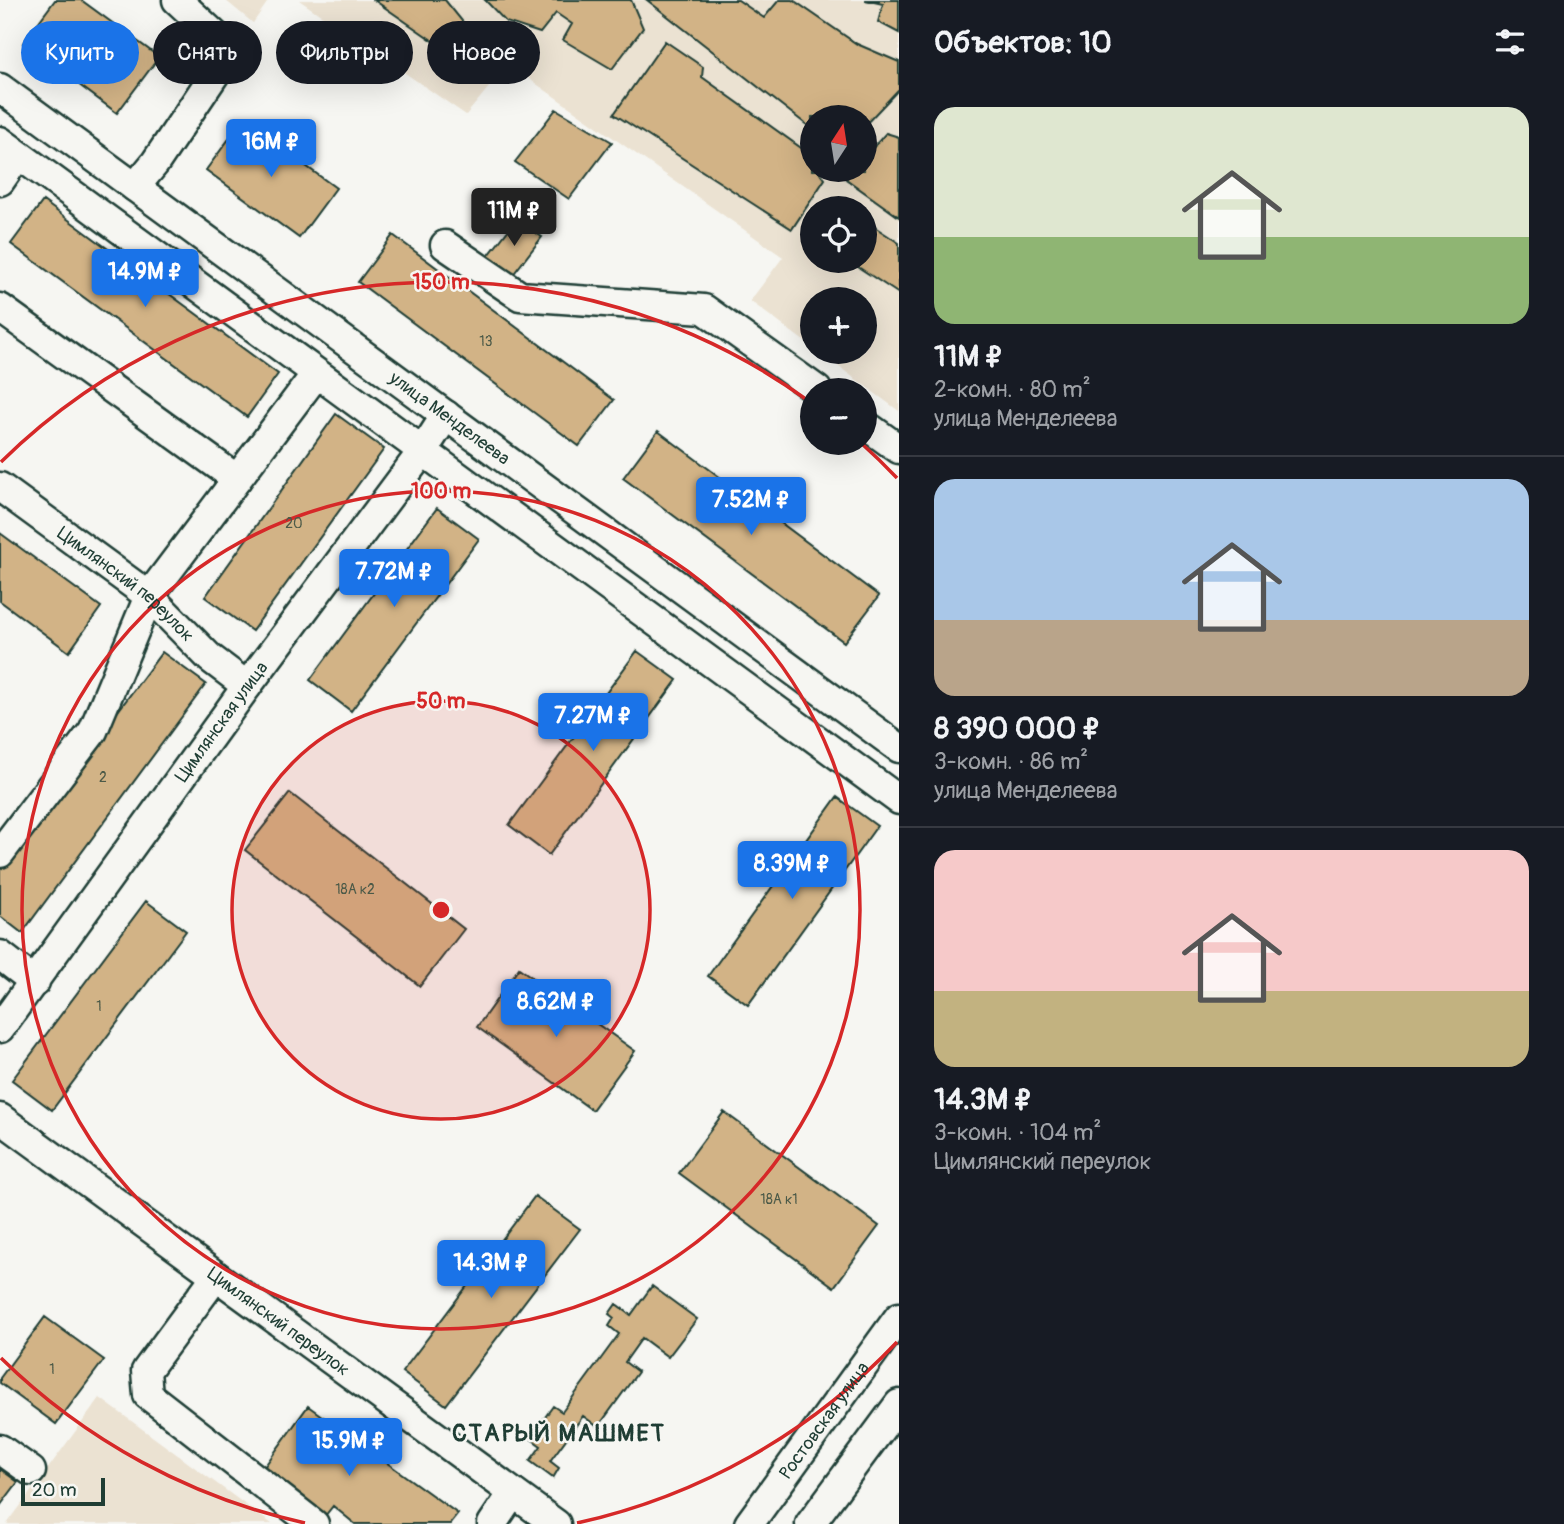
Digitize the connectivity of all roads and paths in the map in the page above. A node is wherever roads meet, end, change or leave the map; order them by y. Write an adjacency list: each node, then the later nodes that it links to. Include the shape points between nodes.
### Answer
1 (177, 0): 5 (street, via 230,50 156,163)
2 (0, 88): 5 (street, улица Менделеева)
3 (9, 148): 4 (street); 8 (street)
4 (0, 181)
5 (135, 187): 10 (street, улица Менделеева)
6 (445, 245): 9 (street, via 520,296 704,309)
7 (0, 308): 14 (street)
8 (316, 374): 13 (street); 14 (street)
9 (800, 378)
10 (446, 415): 13 (street, Цимлянская улица); 18 (street, улица Менделеева)
11 (877, 433): 12 (street)
12 (899, 449)
13 (422, 452): 17 (street, Цимлянская улица); 19 (street)
14 (237, 479): 16 (street)
15 (0, 486): 16 (street, Цимлянский переулок)
16 (149, 596): 17 (street, Цимлянский переулок, via 210,658); 20 (street, via 93,731)
17 (247, 686): 22 (street, Цимлянская улица)
18 (899, 748)
19 (899, 800)
20 (0, 853)
21 (0, 955): 22 (street)
22 (35, 982): 23 (street, Цимлянская улица)
23 (0, 1028)
24 (0, 1118): 25 (street, Цимлянский переулок)
25 (216, 1276): 30 (street, Цимлянский переулок); 31 (street, via 146,1371 148,1395)
26 (899, 1317): 34 (street, Ростовская улица)
27 (899, 1404): 35 (street)
28 (0, 1449): 29 (street)
29 (31, 1471)
30 (513, 1493): 32 (street); 33 (street, Цимлянский переулок)
31 (314, 1524)
32 (492, 1524)
33 (556, 1524)
34 (749, 1524)
35 (810, 1524)

